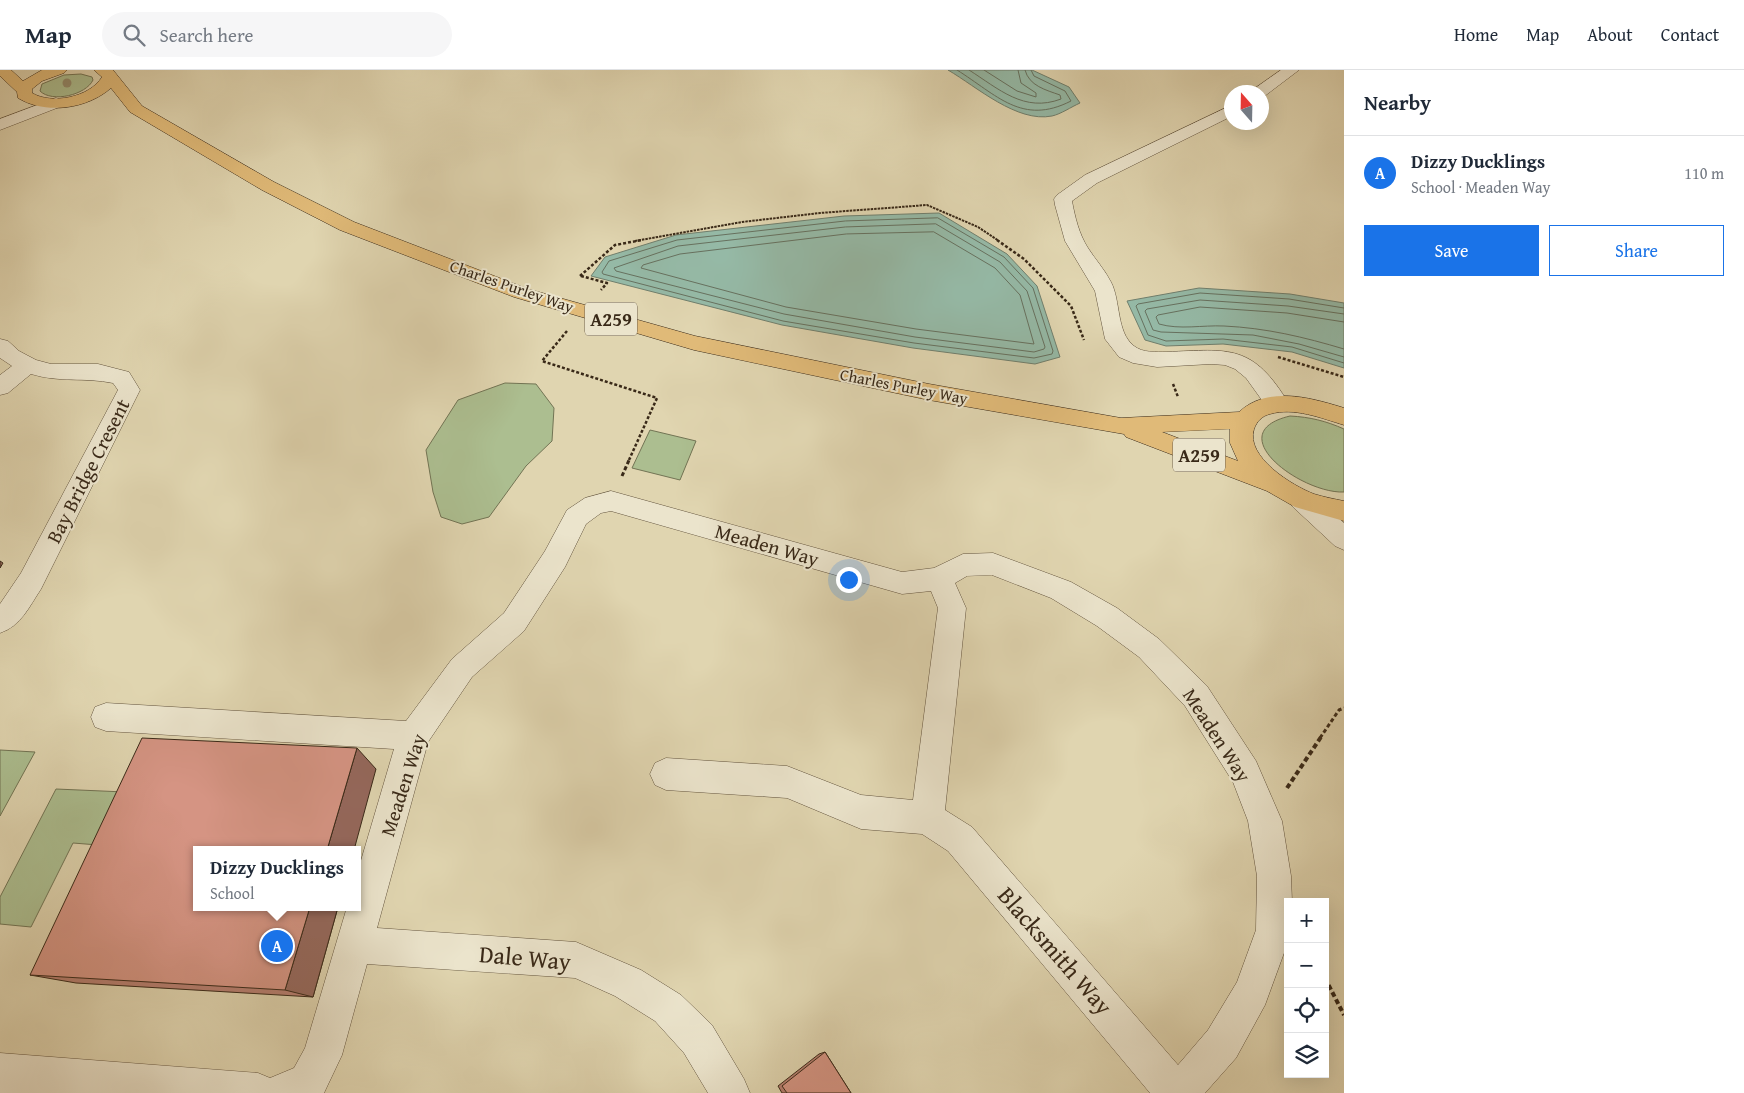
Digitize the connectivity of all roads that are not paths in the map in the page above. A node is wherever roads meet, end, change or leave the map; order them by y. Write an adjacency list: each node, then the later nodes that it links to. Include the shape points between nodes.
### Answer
1 (2, 70): 6 (main road)
2 (59, 70): 6 (main road, via 37,78)
3 (1291, 70): 5 (street)
4 (106, 74): 7 (main road, via 108,83); 9 (main road, Charles Purley Way / A259)
5 (1269, 86)
6 (24, 92): 8 (main road, via 35,102); 11 (street)
7 (79, 99): 8 (main road); 9 (main road, Charles Purley Way / A259)
8 (56, 103): 11 (street)
9 (120, 106): 18 (main road, Charles Purley Way / A259, via 347,226 521,293 704,345 929,392)
10 (1224, 114): 15 (street, via 1091,179 1064,199 1065,214 1076,244 1102,283 1116,338 1127,352 1149,360 1218,355 1242,363 1258,375)
11 (1, 124)
12 (0, 346): 13 (street, Bay Bridge Cresent)
13 (28, 365): 14 (street); 24 (street, Bay Bridge Cresent, via 50,372 98,372 121,377 129,390 31,581 12,611)
14 (0, 387)
15 (1277, 404): 16 (main road, via 1300,404); 17 (main road, via 1257,410)
16 (1344, 417)
17 (1245, 420): 18 (main road, Charles Purley Way / A259); 19 (main road, via 1241,434 1245,451 1257,469)
18 (1122, 426): 19 (main road, Charles Purley Way / A259)
19 (1277, 486): 20 (main road)
20 (1302, 500): 21 (main road); 22 (street)
21 (1344, 511)
22 (1344, 539)
23 (939, 579): 26 (street, Meaden Way, via 902,583 640,508 611,501 594,505 576,518 555,559 514,622 462,668); 28 (street, via 952,608); 34 (street, Meaden Way, via 963,565 993,564 1061,590 1107,618 1142,643 1196,696 1245,772 1265,821 1274,876 1274,930 1252,992 1222,1044)
24 (0, 621)
25 (106, 717): 26 (street)
26 (414, 736): 29 (street, Meaden Way)
27 (666, 774): 28 (street, Blacksmith Way, via 787,782 861,812)
28 (926, 818): 34 (street, Blacksmith Way, via 960,839)
29 (355, 945): 32 (street, Meaden Way, via 322,1054 308,1082); 33 (street, Dale Way, via 576,960 628,983 668,1008 698,1038)
30 (0, 1073): 31 (street)
31 (258, 1093)
32 (283, 1093)
33 (730, 1093)
34 (1178, 1093)

